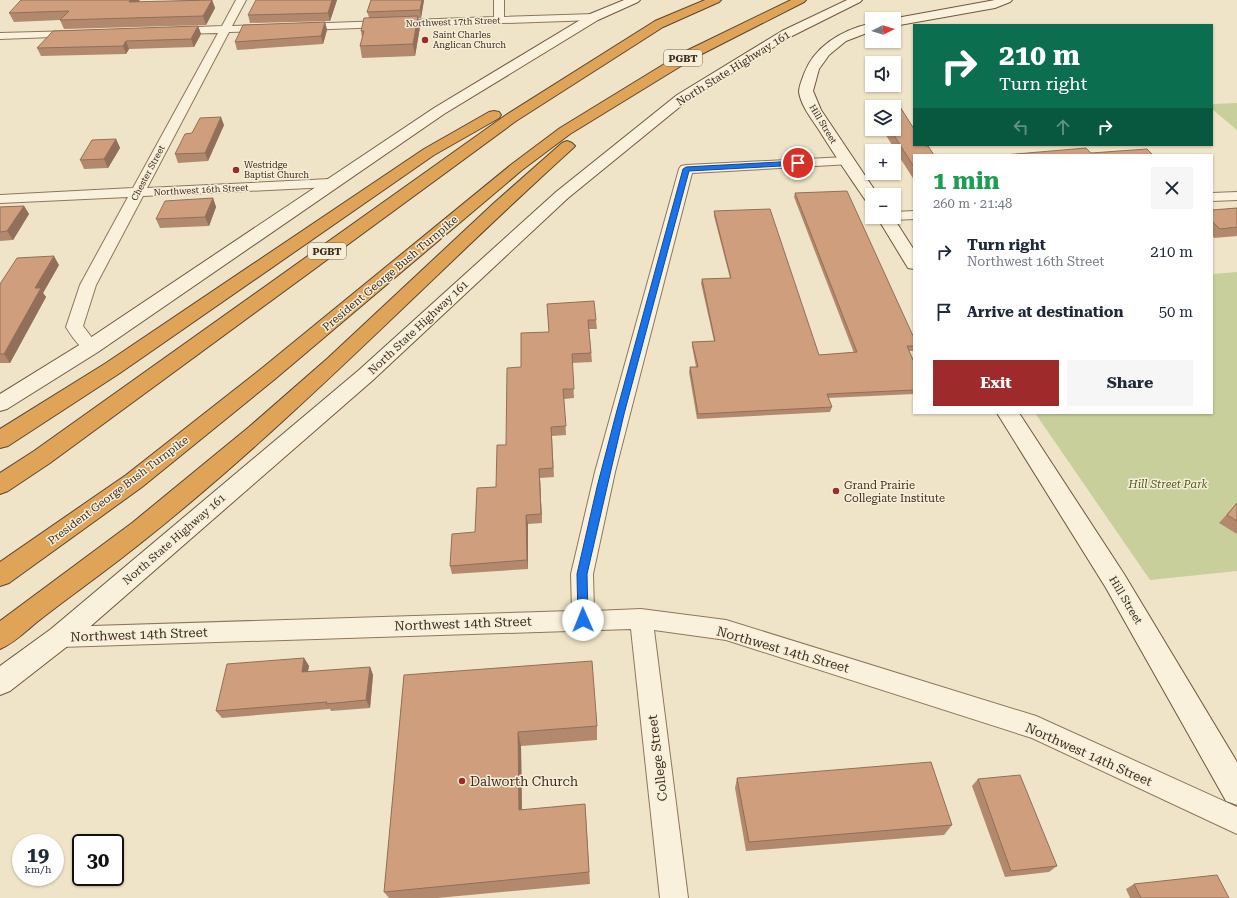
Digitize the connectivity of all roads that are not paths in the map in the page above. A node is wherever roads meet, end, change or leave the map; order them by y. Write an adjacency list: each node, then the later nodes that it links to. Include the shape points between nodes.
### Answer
1 (241, 0): 14 (street, Chester Street)
2 (499, 0): 9 (street)
3 (634, 0): 8 (main road)
4 (715, 0): 11 (highway, PGBT)
5 (800, 0): 19 (highway, President George Bush Turnpike / PGBT, via 689,55)
6 (856, 0): 40 (main road, North State Highway 161, via 786,34 682,98 562,195 366,375)
7 (1006, 0): 10 (main road)
8 (594, 17): 9 (street, Northwest 17th Street); 21 (main road, via 439,111)
9 (499, 20): 12 (street, Northwest 17th Street)
10 (901, 21)
11 (659, 24): 34 (highway, via 616,42 430,152 113,368); 35 (highway, PGBT, via 512,118)
12 (290, 27)
13 (274, 28): 14 (street)
14 (226, 29): 16 (street); 23 (street, Chester Street)
15 (865, 29): 20 (main road, Hill Street, via 843,38 819,58 810,74 806,90 810,104)
16 (164, 31)
17 (86, 33): 18 (street)
18 (0, 36)
19 (626, 93): 36 (highway, President George Bush Turnpike / PGBT, via 565,131 517,167 268,374 134,481); 39 (highway, via 536,173 302,393 118,547)
20 (846, 161): 22 (main road, Hill Street); 38 (street, via 686,169 614,436 582,574)
21 (330, 183): 23 (street, Northwest 16th Street); 31 (main road)
22 (865, 188)
23 (137, 193): 26 (street, Northwest 16th Street); 31 (street, Chester Street, via 88,285 74,327)
24 (1237, 196): 25 (street)
25 (1213, 197)
26 (0, 198)
27 (913, 215): 28 (street)
28 (901, 216)
29 (889, 224): 30 (main road)
30 (913, 262)
31 (91, 347): 32 (main road)
32 (0, 404)
33 (1009, 414): 42 (main road, Hill Street, via 1115,581)
34 (0, 440)
35 (0, 485)
36 (0, 576)
37 (641, 619): 38 (street, Northwest 14th Street); 43 (street, Northwest 14th Street, via 726,630 1036,728); 44 (street, College Street)
38 (583, 620): 40 (street, Northwest 14th Street)
39 (0, 637)
40 (60, 637): 41 (main road, North State Highway 161)
41 (0, 682)
42 (1237, 790)
43 (1237, 821)
44 (674, 898)

